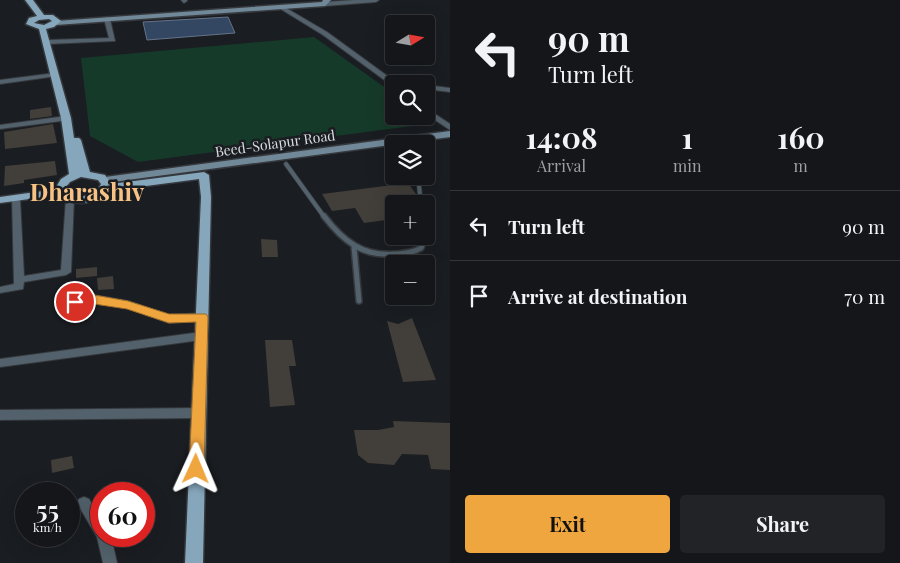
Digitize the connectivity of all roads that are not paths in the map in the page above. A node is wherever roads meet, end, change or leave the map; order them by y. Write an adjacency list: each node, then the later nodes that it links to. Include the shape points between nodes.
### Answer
1 (29, 0): 6 (main road)
2 (376, 0): 4 (street)
3 (309, 2): 4 (street); 8 (street)
4 (326, 2): 5 (street)
5 (281, 7): 7 (street); 12 (street, via 304,19)
6 (42, 17): 8 (main road, via 54,18); 9 (main road, via 30,24)
7 (107, 19): 8 (street); 10 (street, via 113,40)
8 (56, 22): 9 (main road)
9 (45, 27): 10 (main road)
10 (49, 42): 11 (main road); 25 (main road)
11 (55, 75): 13 (street); 17 (main road)
12 (385, 78)
13 (0, 82)
14 (435, 88): 15 (street)
15 (450, 90)
16 (435, 117): 19 (street)
17 (66, 118): 18 (street); 25 (main road)
18 (0, 127)
19 (450, 128)
20 (450, 134): 27 (street, Beed-Solapur Road)
21 (450, 142): 22 (street)
22 (435, 144)
23 (385, 150): 24 (street, Beed-Solapur Road)
24 (286, 164): 26 (street, Beed-Solapur Road); 32 (lane, via 340,238)
25 (79, 175): 27 (main road, via 96,175); 28 (main road, via 63,183)
26 (204, 175): 27 (main road); 37 (main road)
27 (105, 184): 28 (main road, via 92,198)
28 (66, 195): 29 (main road); 33 (street, via 66,272)
29 (16, 198): 30 (main road); 33 (street)
30 (0, 199)
31 (424, 245): 32 (lane, via 415,252 392,256 365,253)
32 (354, 247): 35 (lane)
33 (18, 280): 34 (street, via 19,287)
34 (0, 290)
35 (359, 301)
36 (75, 302): 37 (street, via 94,300 128,305 169,319)
37 (202, 317): 38 (main road)
38 (201, 336): 39 (street); 40 (main road)
39 (0, 363)
40 (198, 413): 41 (street); 46 (main road)
41 (0, 415)
42 (84, 503): 43 (street)
43 (90, 513)
44 (106, 547): 45 (street)
45 (110, 563)
46 (194, 563)

